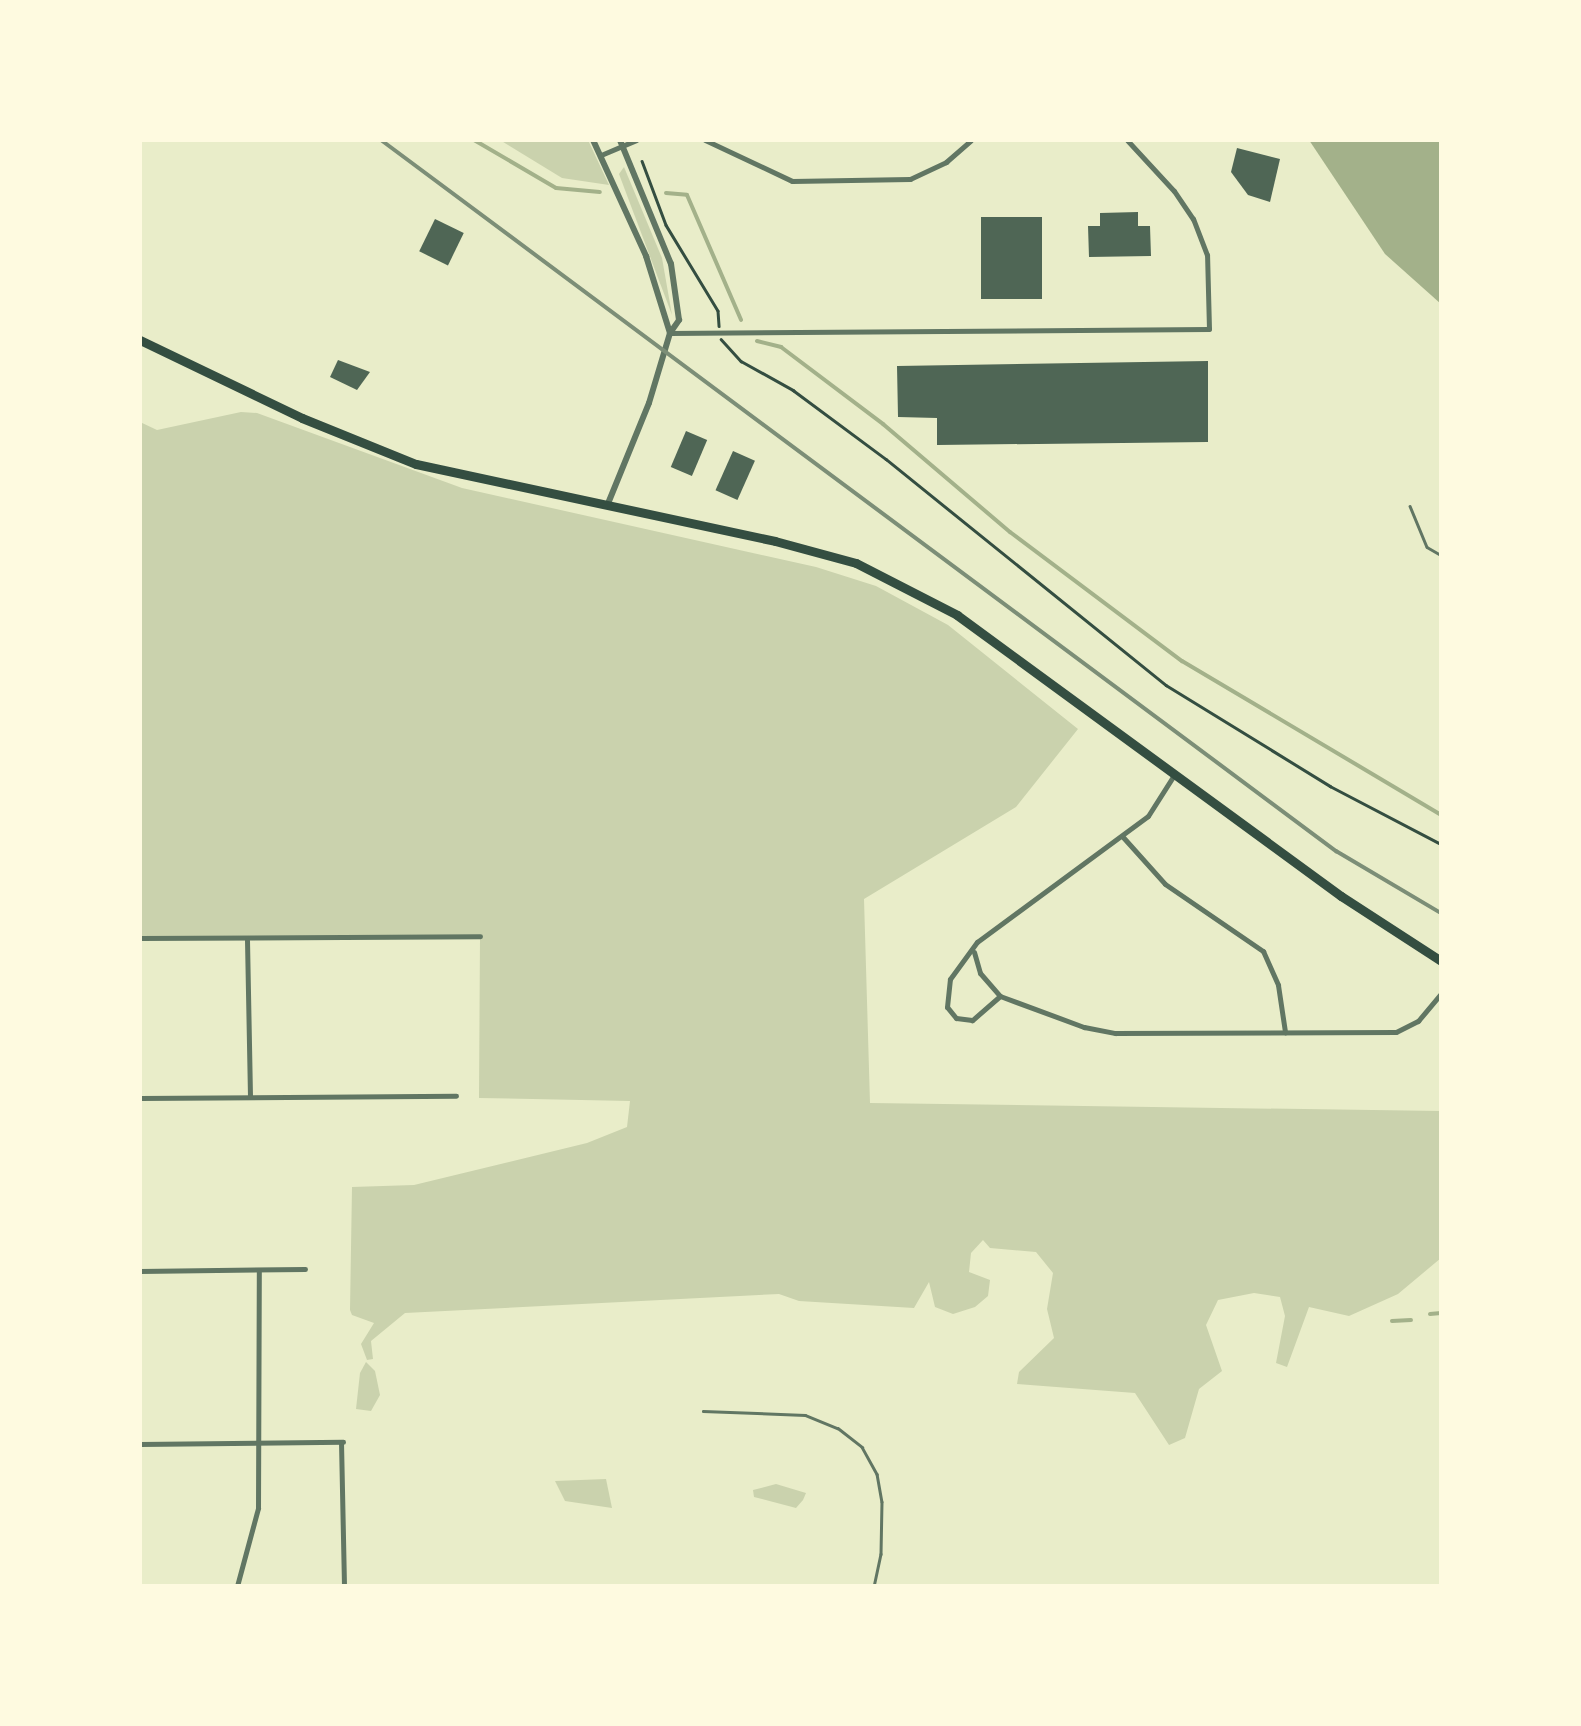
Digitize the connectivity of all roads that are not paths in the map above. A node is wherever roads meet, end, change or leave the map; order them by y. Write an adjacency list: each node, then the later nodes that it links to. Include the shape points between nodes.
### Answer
1 (593, 140): 7 (street)
2 (636, 140): 6 (street)
3 (706, 140): 4 (street, via 792,181 910,179 946,162)
4 (971, 140)
5 (1126, 140): 8 (street, via 1193,219 1206,255 1209,329)
6 (621, 143): 7 (street); 8 (street, via 674,275 679,320)
7 (601, 154): 8 (street, via 646,256)
8 (670, 333): 11 (street, via 650,403)
9 (140, 340): 11 (main road, via 416,464)
10 (1410, 506): 12 (lane, via 1427,547)
11 (606, 508): 13 (main road, via 856,562 957,614)
12 (1441, 554)
13 (1174, 774): 14 (street, via 1154,810); 19 (main road)
14 (1122, 836): 18 (street, via 987,932); 22 (street, via 1164,884 1263,952 1278,985)
15 (480, 936): 17 (street)
16 (140, 938): 17 (street)
17 (247, 938): 23 (street)
18 (974, 952): 21 (street, via 980,974); 21 (street, via 950,979 949,1011 972,1020)
19 (1441, 961)
20 (1441, 994): 22 (street, via 1418,1022 1396,1032)
21 (1000, 996): 22 (street, via 1105,1031)
22 (1285, 1032)
23 (250, 1096): 24 (street); 25 (street)
24 (456, 1096)
25 (140, 1098)
26 (305, 1269): 28 (street)
27 (140, 1271): 28 (street)
28 (258, 1271): 30 (street)
29 (704, 1411): 34 (lane, via 805,1415 838,1428 862,1448 877,1474 882,1502)
30 (258, 1443): 31 (street); 32 (street, via 258,1508); 33 (street, via 342,1442)
31 (140, 1444)
32 (236, 1586)
33 (344, 1586)
34 (874, 1586)

